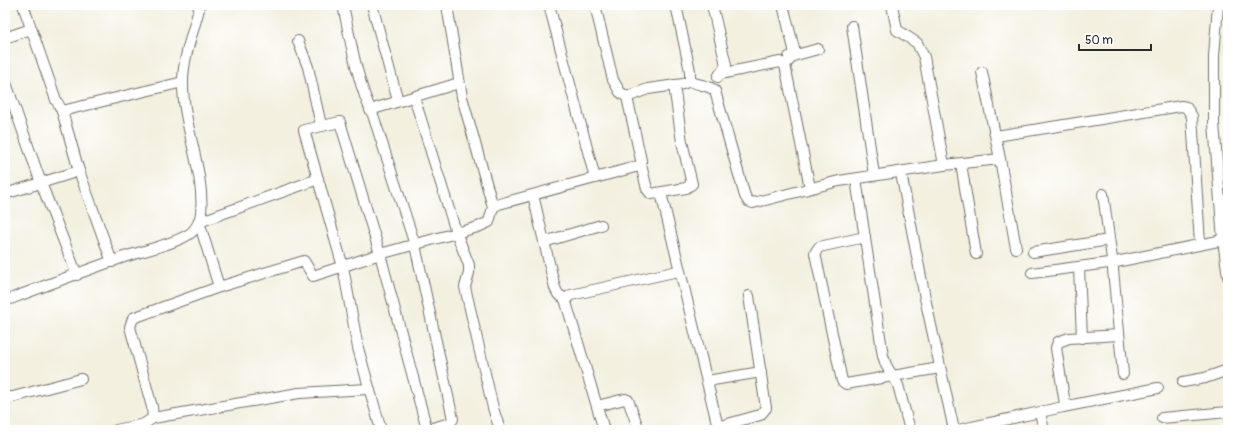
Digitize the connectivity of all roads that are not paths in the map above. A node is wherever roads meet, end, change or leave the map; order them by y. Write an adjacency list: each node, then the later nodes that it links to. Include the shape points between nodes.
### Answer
1 (22, 5): 14 (street)
2 (200, 5): 23 (street, via 185,61)
3 (344, 5): 31 (street, via 348,33)
4 (372, 5): 30 (street)
5 (447, 5): 25 (street)
6 (549, 5): 43 (street)
7 (595, 5): 29 (street, via 613,80 620,92)
8 (676, 5): 22 (street)
9 (712, 5): 21 (street, via 726,65)
10 (783, 5): 18 (street, via 794,43)
11 (892, 5): 38 (street, via 897,30 917,44 924,57)
12 (1218, 5): 39 (street, via 1214,63 1214,123)
13 (852, 26): 42 (street)
14 (31, 29): 15 (street); 32 (street)
15 (5, 38)
16 (298, 41): 33 (street, via 308,67)
17 (818, 49): 18 (street)
18 (794, 55): 19 (street)
19 (782, 64): 21 (street); 47 (street)
20 (982, 72): 34 (street)
21 (720, 74): 27 (street)
22 (690, 81): 26 (street); 27 (street, via 696,85)
23 (183, 82): 32 (street); 53 (street, via 199,183)
24 (6, 83): 46 (street)
25 (459, 83): 28 (street); 52 (street)
26 (674, 85): 29 (street, via 648,89); 49 (street, via 682,142 692,184)
27 (711, 87): 47 (street, via 715,91 748,201 753,203)
28 (414, 96): 30 (street); 55 (street)
29 (627, 96): 37 (street)
30 (398, 102): 31 (street)
31 (370, 110): 61 (street)
32 (62, 111): 40 (street)
33 (321, 125): 44 (street, via 304,130); 64 (street, via 340,122)
34 (996, 136): 35 (street); 60 (street, via 1186,107 1192,116)
35 (1000, 159): 36 (street); 62 (street)
36 (961, 164): 38 (street); 65 (street)
37 (641, 165): 43 (street); 49 (street, via 648,192)
38 (944, 165): 41 (street)
39 (1223, 166): 58 (street)
40 (79, 171): 46 (street); 66 (street)
41 (902, 173): 42 (street); 80 (street)
42 (874, 175): 45 (street)
43 (596, 178): 51 (street)
44 (318, 179): 53 (street); 68 (street)
45 (856, 179): 47 (street); 56 (street)
46 (41, 183): 48 (street); 72 (street)
47 (810, 188)
48 (5, 194)
49 (661, 194): 70 (street)
50 (1103, 194): 57 (street)
51 (533, 195): 52 (street); 59 (street)
52 (494, 207): 55 (street, via 486,224)
53 (199, 222): 66 (street, via 184,238); 74 (street)
54 (601, 225): 59 (street)
55 (456, 232): 61 (street); 101 (street, via 469,265 465,287)
56 (865, 237): 84 (street, via 883,356); 84 (street, via 819,247 815,253 842,382 846,384)
57 (1109, 240): 63 (street); 67 (street)
58 (1223, 240): 60 (street); 73 (street)
59 (544, 242): 76 (street, via 555,288)
60 (1206, 243): 67 (street)
61 (414, 245): 64 (street); 97 (street, via 452,419)
62 (1016, 248)
63 (1033, 252)
64 (380, 254): 68 (street); 97 (street, via 426,426 429,429)
65 (976, 254)
66 (112, 262): 72 (street)
67 (1112, 262): 69 (street); 78 (street)
68 (343, 267): 74 (street, via 314,276 304,261); 89 (street)
69 (1078, 267): 71 (street); 79 (street)
70 (678, 271): 76 (street, via 571,296); 86 (street)
71 (1032, 273)
72 (77, 275): 77 (street)
73 (1228, 277)
74 (219, 287): 95 (street, via 130,321)
75 (749, 296): 82 (street)
76 (565, 300): 91 (street)
77 (5, 301)
78 (1119, 335): 79 (street); 83 (street)
79 (1082, 338): 92 (street, via 1062,340 1056,348 1065,404)
80 (940, 368): 84 (street); 106 (street)
81 (1228, 370): 87 (street)
82 (761, 372): 86 (street); 98 (street, via 766,408 764,412)
83 (1123, 374)
84 (891, 375): 105 (street, via 898,385)
85 (81, 379): 90 (street)
86 (707, 381): 98 (street)
87 (1183, 382)
88 (1158, 388): 92 (street)
89 (368, 389): 95 (street, via 298,392); 100 (street)
90 (5, 397)
91 (598, 406): 102 (street); 103 (street, via 628,400)
92 (1063, 407): 94 (street)
93 (1228, 412): 96 (street)
94 (1040, 413): 107 (street); 108 (street)
95 (153, 418): 99 (street, via 144,424)
96 (1162, 418)
97 (448, 427)
98 (718, 427): 104 (street)
99 (116, 430)
100 (381, 430)
101 (500, 430)
102 (604, 430)
103 (638, 430)
104 (706, 430)
105 (910, 430)
106 (954, 430)
107 (958, 430)
108 (1044, 430)

